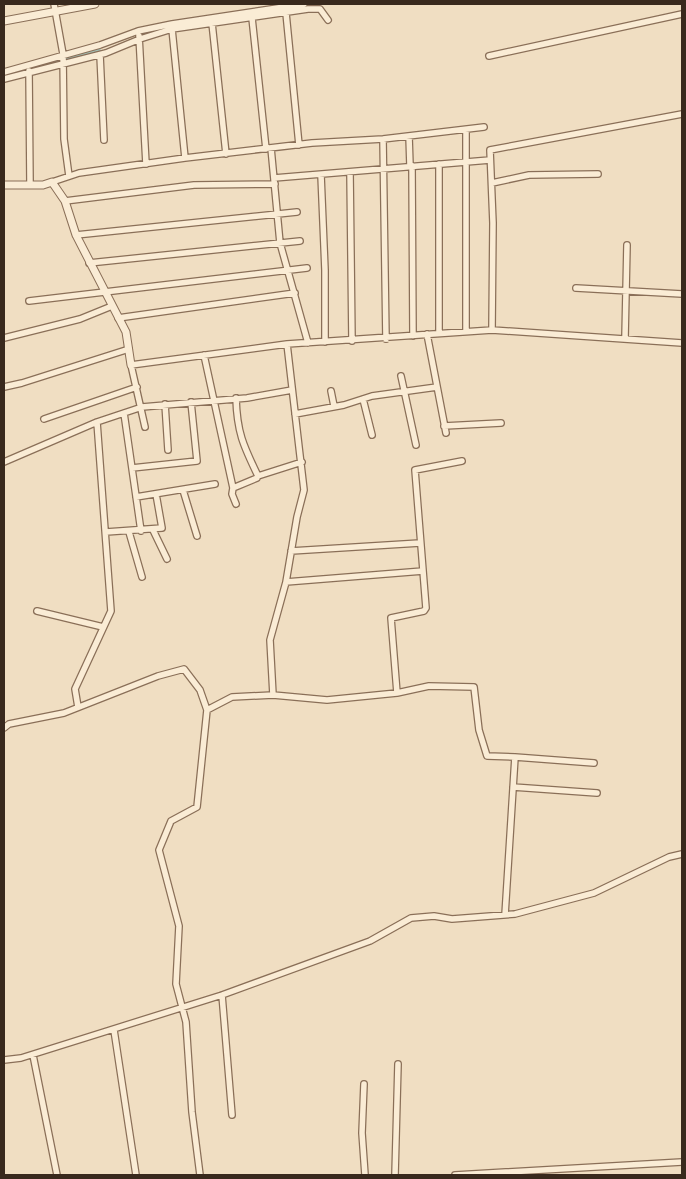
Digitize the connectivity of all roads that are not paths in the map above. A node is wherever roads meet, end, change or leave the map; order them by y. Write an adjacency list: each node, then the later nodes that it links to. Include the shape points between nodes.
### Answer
1 (54, 4): 5 (street)
2 (95, 4): 5 (street)
3 (304, 4): 4 (street)
4 (270, 7): 13 (street)
5 (56, 12): 10 (street); 15 (street)
6 (286, 13): 8 (street); 9 (street, via 320,8); 28 (street)
7 (682, 14): 17 (street)
8 (252, 18): 11 (street); 29 (street)
9 (328, 20)
10 (4, 21)
11 (212, 24): 12 (street); 30 (street)
12 (172, 29): 14 (street); 31 (street)
13 (138, 31): 14 (street); 15 (street)
14 (140, 39): 16 (street); 34 (street)
15 (63, 54): 18 (street); 20 (street)
16 (100, 55): 18 (street); 27 (street)
17 (489, 56)
18 (64, 63): 19 (street); 41 (street, via 64,139)
19 (29, 71): 21 (street); 45 (street)
20 (4, 72)
21 (4, 79)
22 (682, 114): 32 (street, via 491,150)
23 (484, 127): 24 (street)
24 (466, 130): 25 (street); 33 (street)
25 (408, 136): 26 (street); 36 (street)
26 (383, 139): 28 (street); 37 (street)
27 (104, 140)
28 (299, 144): 29 (street)
29 (268, 148): 30 (street); 42 (street)
30 (226, 154): 31 (street)
31 (185, 158): 34 (street)
32 (490, 160): 33 (street); 44 (street)
33 (464, 162): 35 (street); 65 (street)
34 (146, 164): 41 (street)
35 (439, 164): 36 (street); 67 (street)
36 (411, 166): 37 (street); 69 (street)
37 (384, 168): 38 (street); 72 (street)
38 (350, 172): 40 (street); 73 (street)
39 (598, 174): 44 (street, via 529,175)
40 (321, 175): 42 (street); 75 (street)
41 (69, 176): 43 (street)
42 (274, 181): 47 (street, via 194,185); 49 (street)
43 (52, 182): 45 (street); 47 (street)
44 (492, 182): 66 (street)
45 (30, 184): 46 (street)
46 (4, 185)
47 (65, 201): 50 (street)
48 (297, 212): 49 (street)
49 (277, 214): 50 (street); 52 (street)
50 (76, 234): 54 (street)
51 (300, 241): 52 (street)
52 (280, 243): 54 (street); 56 (street)
53 (627, 245): 59 (street)
54 (89, 263): 58 (street)
55 (308, 268): 56 (street)
56 (287, 271): 58 (street); 60 (street)
57 (576, 288): 59 (street)
58 (104, 290): 62 (street); 63 (street)
59 (626, 291): 61 (street); 71 (street)
60 (295, 293): 64 (street); 74 (street)
61 (682, 294)
62 (29, 300)
63 (112, 306): 64 (street); 70 (street, via 80,319)
64 (118, 318): 78 (street)
65 (466, 330): 66 (street); 67 (street)
66 (492, 330): 71 (street)
67 (439, 333): 68 (street)
68 (427, 334): 69 (street); 84 (street)
69 (413, 336): 72 (street)
70 (4, 338)
71 (625, 338): 76 (street)
72 (386, 339): 73 (street)
73 (352, 341): 75 (street)
74 (308, 342): 75 (street); 77 (street)
75 (325, 342)
76 (682, 342)
77 (287, 344): 79 (street); 85 (street)
78 (130, 349): 80 (street); 82 (street)
79 (204, 355): 80 (street); 90 (street)
80 (131, 365): 83 (street)
81 (401, 376): 87 (street)
82 (4, 387)
83 (136, 387): 93 (street); 97 (street)
84 (437, 387): 87 (street); 100 (street)
85 (292, 390): 88 (street); 96 (street)
86 (331, 390): 94 (street)
87 (405, 391): 89 (street); 104 (street)
88 (236, 398): 90 (street); 110 (street, via 241,441)
89 (363, 399): 94 (street); 103 (street)
90 (213, 400): 91 (street); 112 (street)
91 (191, 402): 92 (street); 109 (street, via 197,461)
92 (165, 404): 93 (street); 105 (street)
93 (142, 406): 95 (street); 101 (street)
94 (334, 406): 96 (street)
95 (124, 413): 98 (street); 109 (street)
96 (295, 414): 108 (street)
97 (44, 419)
98 (97, 422): 107 (street); 119 (street)
99 (501, 423): 100 (street)
100 (444, 426): 102 (street)
101 (145, 427)
102 (446, 433)
103 (372, 435)
104 (416, 445)
105 (168, 450)
106 (462, 461): 122 (street, via 415,470)
107 (4, 462)
108 (302, 462): 110 (street); 123 (street, via 304,490)
109 (132, 468): 115 (street)
110 (258, 476): 112 (street)
111 (215, 484): 113 (street)
112 (233, 488): 116 (street)
113 (183, 490): 114 (street); 121 (street)
114 (156, 494): 115 (street); 117 (street, via 164,526)
115 (136, 497): 118 (street)
116 (236, 504)
117 (153, 530): 118 (street); 124 (street)
118 (141, 531): 120 (street)
119 (106, 532): 120 (street); 129 (street, via 111,611)
120 (129, 532): 126 (street)
121 (197, 536)
122 (420, 543): 123 (street); 125 (street)
123 (291, 551): 127 (street)
124 (167, 559)
125 (423, 571): 127 (street); 130 (street, via 426,610 391,620)
126 (142, 577)
127 (286, 582): 131 (street, via 270,640)
128 (37, 610): 129 (street)
129 (102, 627): 132 (street, via 76,689)
130 (397, 693): 131 (street, via 327,700); 135 (street, via 429,686 474,687 479,730 487,756)
131 (273, 695): 133 (street, via 232,697)
132 (78, 707): 133 (street, via 184,669 200,690); 134 (street)
133 (207, 710): 142 (street, via 197,807 171,821 159,850 179,926 176,984)
134 (4, 728)
135 (515, 757): 136 (street); 137 (street)
136 (594, 763)
137 (513, 787): 138 (street); 140 (street)
138 (597, 792)
139 (682, 854): 140 (street, via 669,857 594,893)
140 (505, 914): 141 (street, via 452,919 434,916 411,918 370,942)
141 (222, 995): 142 (street); 148 (street)
142 (182, 1007): 143 (street); 152 (street)
143 (114, 1030): 144 (street); 151 (street)
144 (34, 1055): 145 (street); 150 (street)
145 (4, 1060)
146 (398, 1064): 154 (street)
147 (364, 1084): 153 (street, via 362,1133)
148 (232, 1115)
149 (682, 1162): 155 (street)
150 (57, 1175)
151 (136, 1175)
152 (200, 1175)
153 (365, 1175)
154 (394, 1175)
155 (455, 1175)

